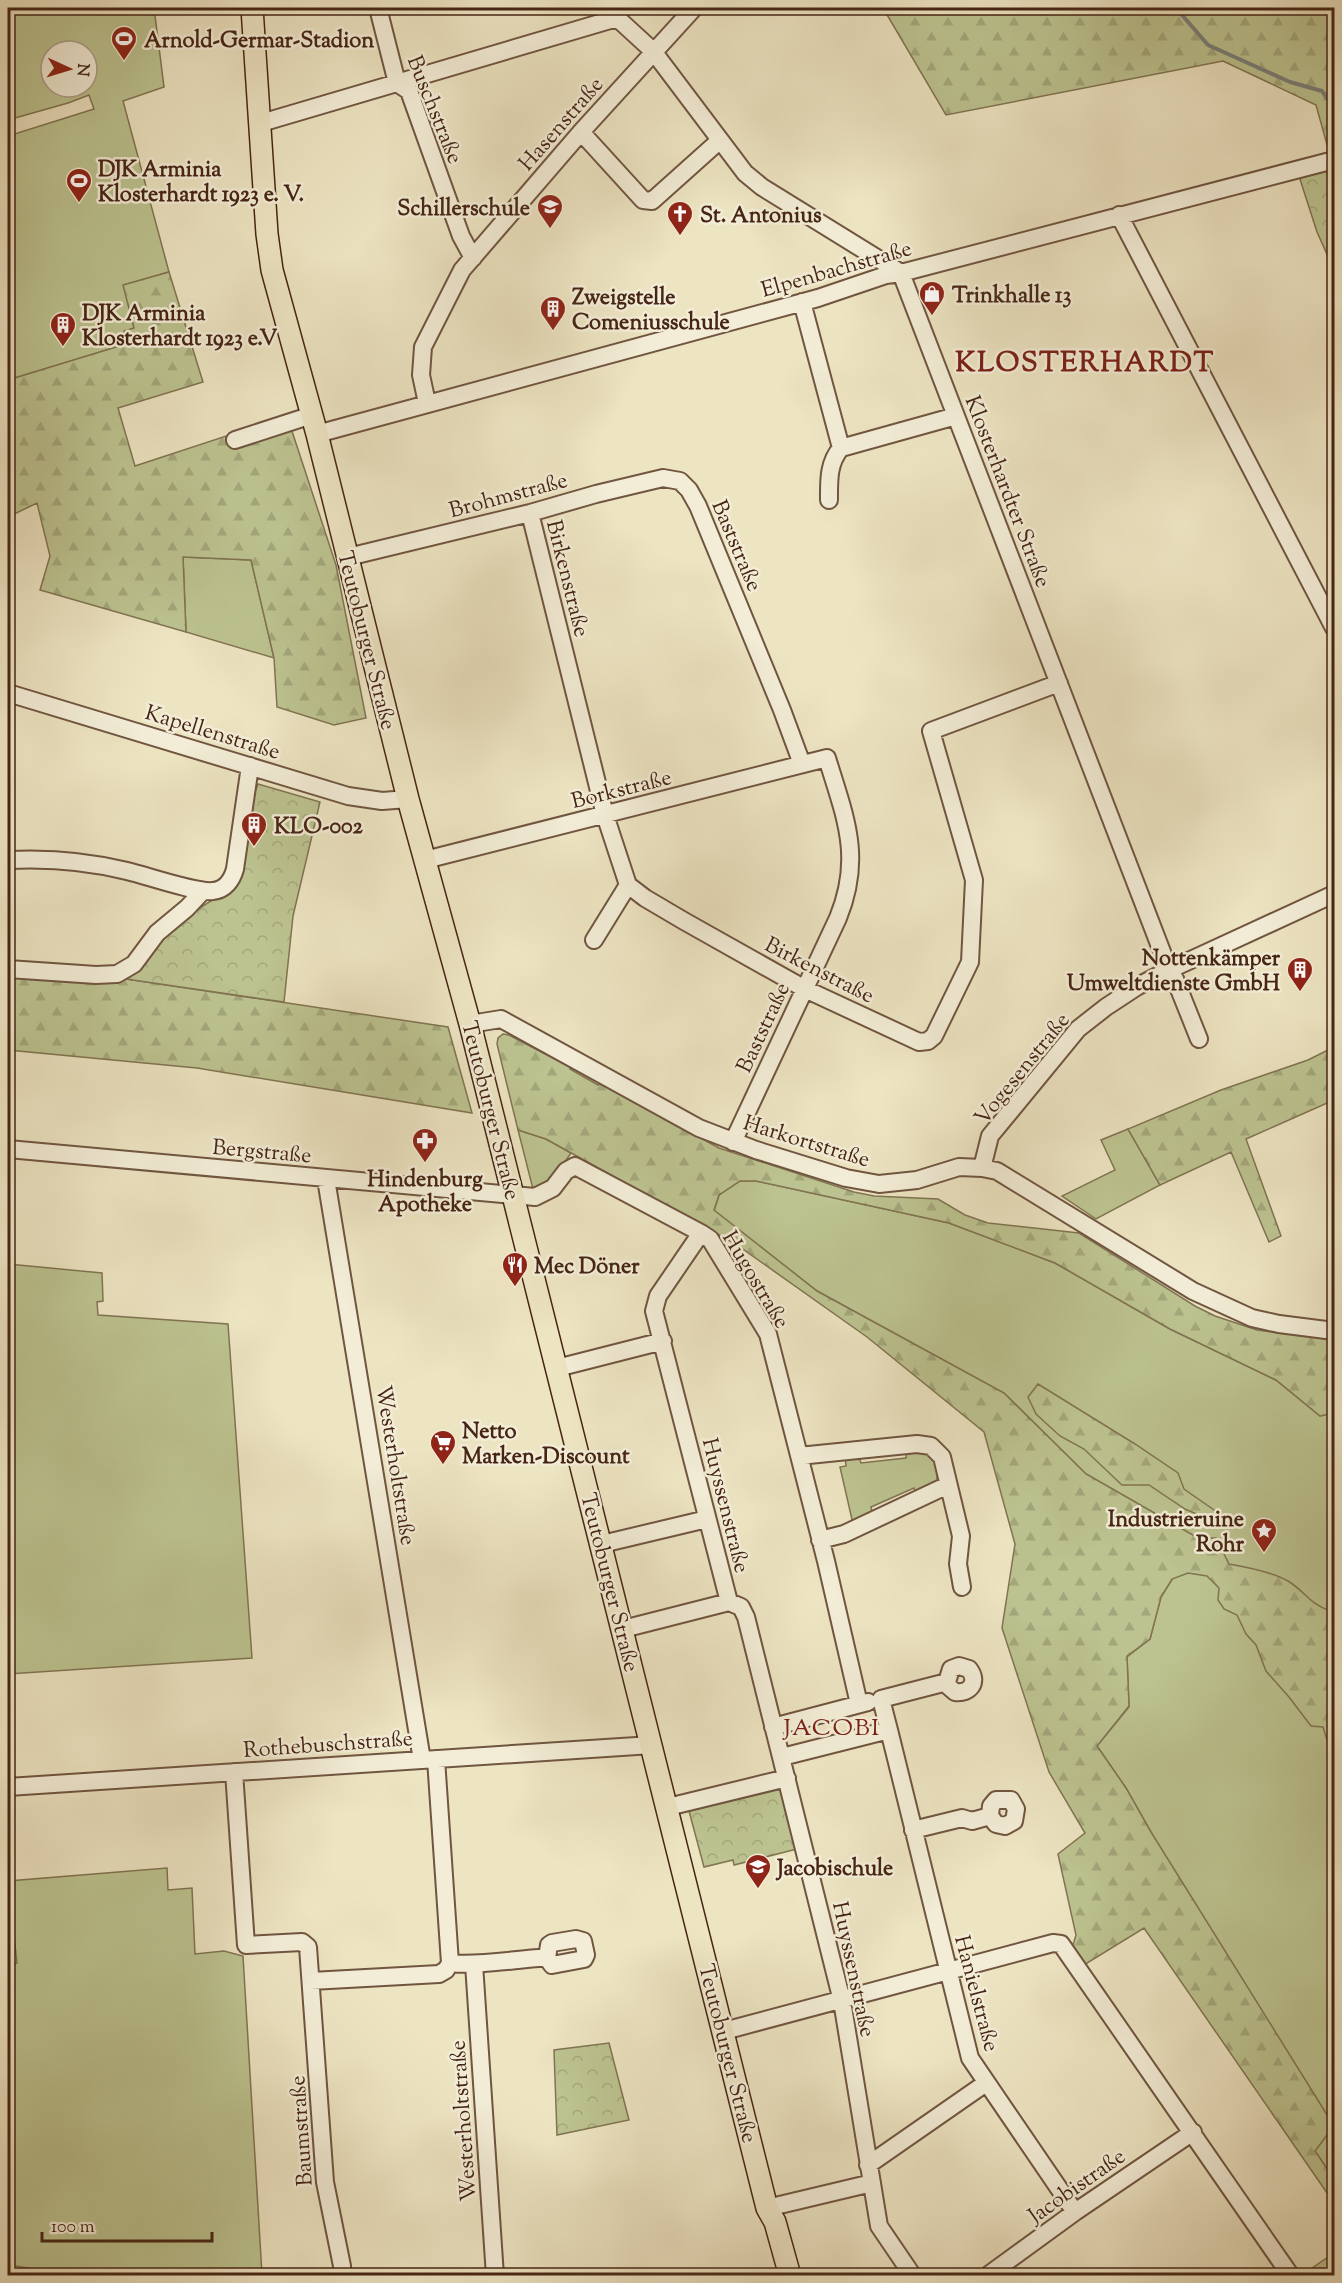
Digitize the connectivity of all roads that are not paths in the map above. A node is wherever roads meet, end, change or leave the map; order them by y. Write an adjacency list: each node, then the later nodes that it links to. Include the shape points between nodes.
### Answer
1 (252, 8): 6 (main road, Teutoburger Straße)
2 (378, 8): 5 (street, Buschstraße)
3 (694, 8): 4 (street, Hasenstraße)
4 (653, 51): 5 (street, via 617,18); 7 (street, Hasenstraße); 8 (street)
5 (397, 83): 6 (street); 11 (street, Buschstraße, via 409,91 461,236)
6 (261, 123): 16 (main road, Teutoburger Straße, via 269,253)
7 (581, 132): 8 (street, via 648,202); 11 (street, Hasenstraße)
8 (719, 141): 12 (street, via 762,187)
9 (1335, 160): 10 (street, Elpenbachstraße)
10 (1119, 215): 12 (street, Elpenbachstraße); 23 (street)
11 (473, 258): 14 (street, Hasenstraße, via 462,270 423,347 421,375)
12 (901, 273): 13 (street, Elpenbachstraße, via 886,274); 15 (street, Klosterhardter Straße)
13 (802, 302): 14 (street, Elpenbachstraße); 18 (street)
14 (427, 403): 16 (street, Elpenbachstraße)
15 (956, 416): 18 (street); 24 (street, Klosterhardter Straße)
16 (314, 424): 17 (street, Elpenbachstraße); 22 (main road, Teutoburger Straße)
17 (235, 440)
18 (841, 448): 20 (street, via 830,470)
19 (680, 481): 21 (street, Brohmstraße, via 663,478); 27 (street, Baststraße, via 698,506)
20 (828, 500)
21 (530, 513): 22 (street, Brohmstraße); 30 (street, Birkenstraße)
22 (348, 557): 29 (main road, Teutoburger Straße)
23 (1333, 621)
24 (1059, 683): 38 (street, Klosterhardter Straße); 39 (street, Birkenstraße, via 931,731 974,880 970,962 934,1036 919,1042)
25 (8, 693): 28 (street, Kapellenstraße)
26 (827, 758): 27 (street, Borkstraße); 39 (street, Baststraße, via 844,816 852,867 843,904)
27 (802, 764): 30 (street, Borkstraße)
28 (249, 766): 29 (street, Kapellenstraße, via 367,800); 34 (street, via 233,875 220,889)
29 (408, 799): 32 (main road, Teutoburger Straße)
30 (605, 815): 32 (street, Borkstraße); 33 (street, Birkenstraße)
31 (8, 860): 34 (street, via 80,861)
32 (425, 860): 40 (main road, Teutoburger Straße)
33 (628, 885): 36 (street); 39 (street, Birkenstraße)
34 (202, 891): 37 (street, via 165,924 134,964 117,974)
35 (1335, 894): 38 (street, Vogesenstraße)
36 (594, 940)
37 (8, 969)
38 (1169, 970): 41 (street, Klosterhardter Straße); 44 (street, Vogesenstraße, via 1138,986 1078,1029 990,1136)
39 (805, 989): 42 (street, Baststraße)
40 (473, 1034): 42 (street, Harkortstraße, via 501,1019 674,1115); 46 (main road, Teutoburger Straße)
41 (1199, 1039)
42 (733, 1142): 44 (street, Harkortstraße, via 846,1178 879,1184 917,1180 959,1167)
43 (8, 1149): 45 (street, Bergstraße)
44 (982, 1168): 48 (street, Harkortstraße, via 1007,1177 1193,1291 1252,1318)
45 (326, 1179): 46 (street, Bergstraße); 66 (street, Westerholtstraße)
46 (513, 1195): 47 (street, Hugostraße, via 535,1197 546,1193 574,1166); 50 (main road, Teutoburger Straße)
47 (701, 1233): 49 (street, Huyssenstraße, via 655,1303); 51 (street, Hugostraße, via 710,1239 768,1334)
48 (1335, 1331)
49 (663, 1341): 50 (street); 53 (street, Huyssenstraße)
50 (557, 1368): 55 (main road, Teutoburger Straße)
51 (799, 1456): 52 (street, via 924,1444 942,1457); 54 (street, Hugostraße)
52 (948, 1485): 54 (street, via 844,1534); 56 (street, via 961,1536 958,1564)
53 (707, 1519): 55 (street); 57 (street, Huyssenstraße)
54 (820, 1540): 61 (street, Hugostraße)
55 (602, 1544): 58 (main road, Teutoburger Straße)
56 (962, 1587)
57 (729, 1602): 58 (street); 62 (street, Huyssenstraße, via 744,1612)
58 (623, 1629): 64 (main road, Teutoburger Straße)
59 (947, 1682): 60 (street)
60 (881, 1699): 61 (street); 63 (street, Hanielstraße)
61 (859, 1704): 62 (street)
62 (773, 1727): 65 (street, Huyssenstraße)
63 (889, 1730): 65 (street); 72 (street, Hanielstraße)
64 (652, 1745): 66 (street, Rothebuschstraße); 70 (main road, Teutoburger Straße)
65 (782, 1757): 68 (street, Huyssenstraße)
66 (429, 1760): 67 (street, Rothebuschstraße); 74 (street, Westerholtstraße)
67 (234, 1772): 69 (street, Rothebuschstraße); 77 (street, Baumstraße, via 246,1945 306,1944)
68 (787, 1778): 70 (street); 78 (street, Huyssenstraße)
69 (8, 1787)
70 (668, 1807): 79 (main road, Teutoburger Straße)
71 (990, 1816): 72 (street, via 972,1821 962,1818)
72 (913, 1830): 76 (street, Hanielstraße)
73 (547, 1958): 75 (street)
74 (450, 1963): 75 (street); 77 (street, via 439,1974)
75 (474, 1964): 87 (street, Westerholtstraße)
76 (947, 1971): 78 (street); 80 (street, Hanielstraße, via 970,2058); 81 (street, via 1058,1942)
77 (311, 1981): 86 (street, Baumstraße, via 325,2182)
78 (842, 2001): 79 (street); 82 (street, Huyssenstraße)
79 (724, 2031): 84 (main road, Teutoburger Straße)
80 (986, 2083): 82 (street); 85 (street, Hanielstraße)
81 (1193, 2132): 85 (street, Jacobistraße); 92 (street)
82 (868, 2165): 83 (street, Huyssenstraße)
83 (872, 2184): 84 (street); 90 (street, Huyssenstraße, via 879,2226)
84 (767, 2208): 88 (main road, Teutoburger Straße, via 765,2224); 89 (main road, Teutoburger Straße, via 775,2222)
85 (1075, 2212): 91 (street, Jacobistraße)
86 (342, 2276)
87 (495, 2276)
88 (780, 2276)
89 (790, 2276)
90 (914, 2276)
91 (987, 2276)
92 (1291, 2276)

